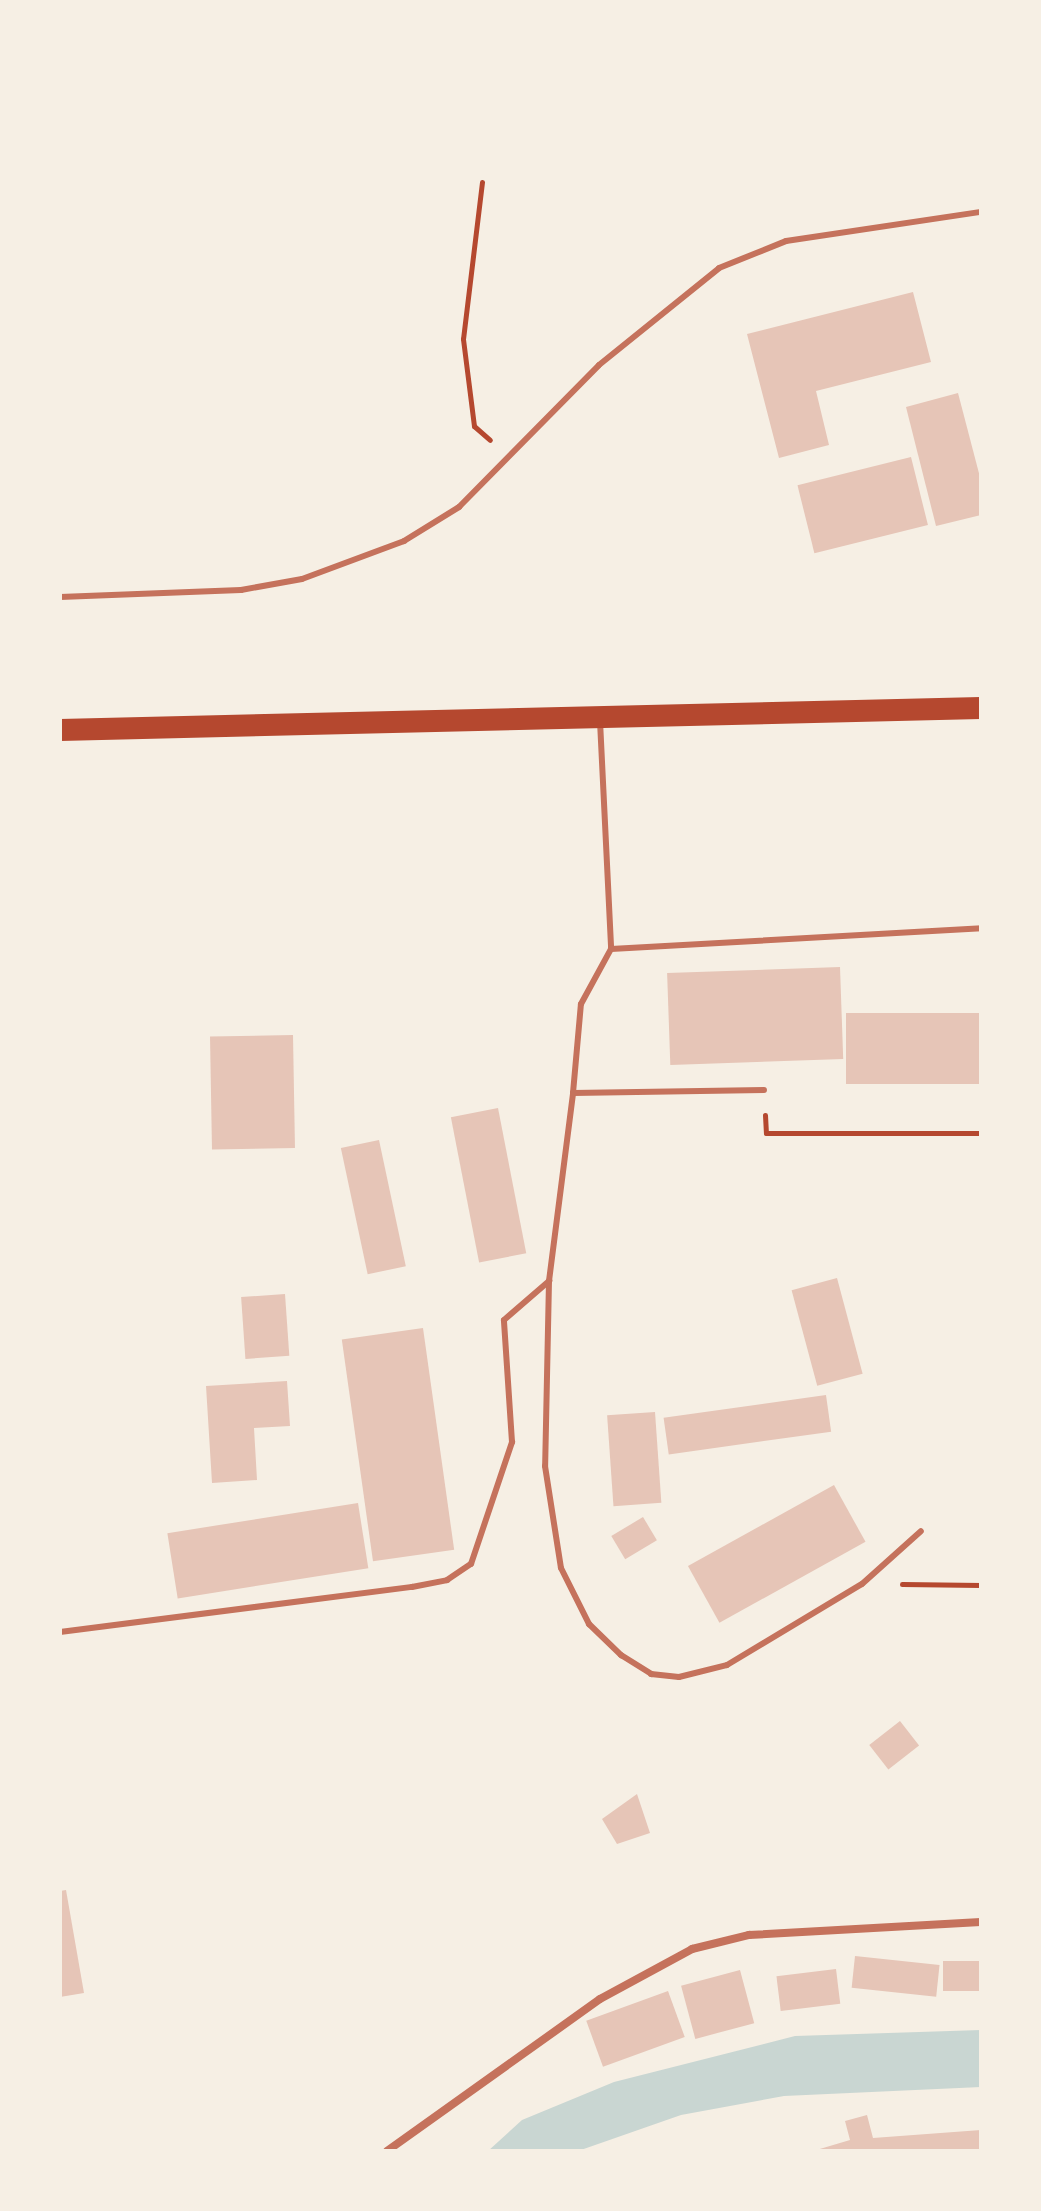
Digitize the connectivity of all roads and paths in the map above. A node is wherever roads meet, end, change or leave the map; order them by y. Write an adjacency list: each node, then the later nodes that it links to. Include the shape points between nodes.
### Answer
1 (482, 182): 3 (path, via 463,339 466,394 474,426)
2 (981, 212): 3 (lane, via 786,241 719,268 599,365)
3 (511, 460): 4 (lane, via 459,507 404,541 302,579 241,590)
4 (60, 597)
5 (981, 708): 6 (highway)
6 (600, 717): 7 (highway); 9 (lane)
7 (60, 730)
8 (981, 928): 9 (lane)
9 (611, 949): 11 (lane, via 581,1004)
10 (764, 1090): 11 (lane); 12 (path, via 766,1133)
11 (573, 1093): 13 (lane)
12 (981, 1133)
13 (549, 1281): 15 (lane, via 545,1466 561,1568 589,1624 651,1674 679,1677 727,1665); 17 (lane, via 504,1320 512,1442 471,1564 447,1580 412,1587)
14 (921, 1531): 15 (lane)
15 (862, 1584): 16 (path)
16 (981, 1585)
17 (60, 1632)
18 (981, 1922): 19 (street, via 749,1935 692,1949 600,1999)
19 (387, 2151)

